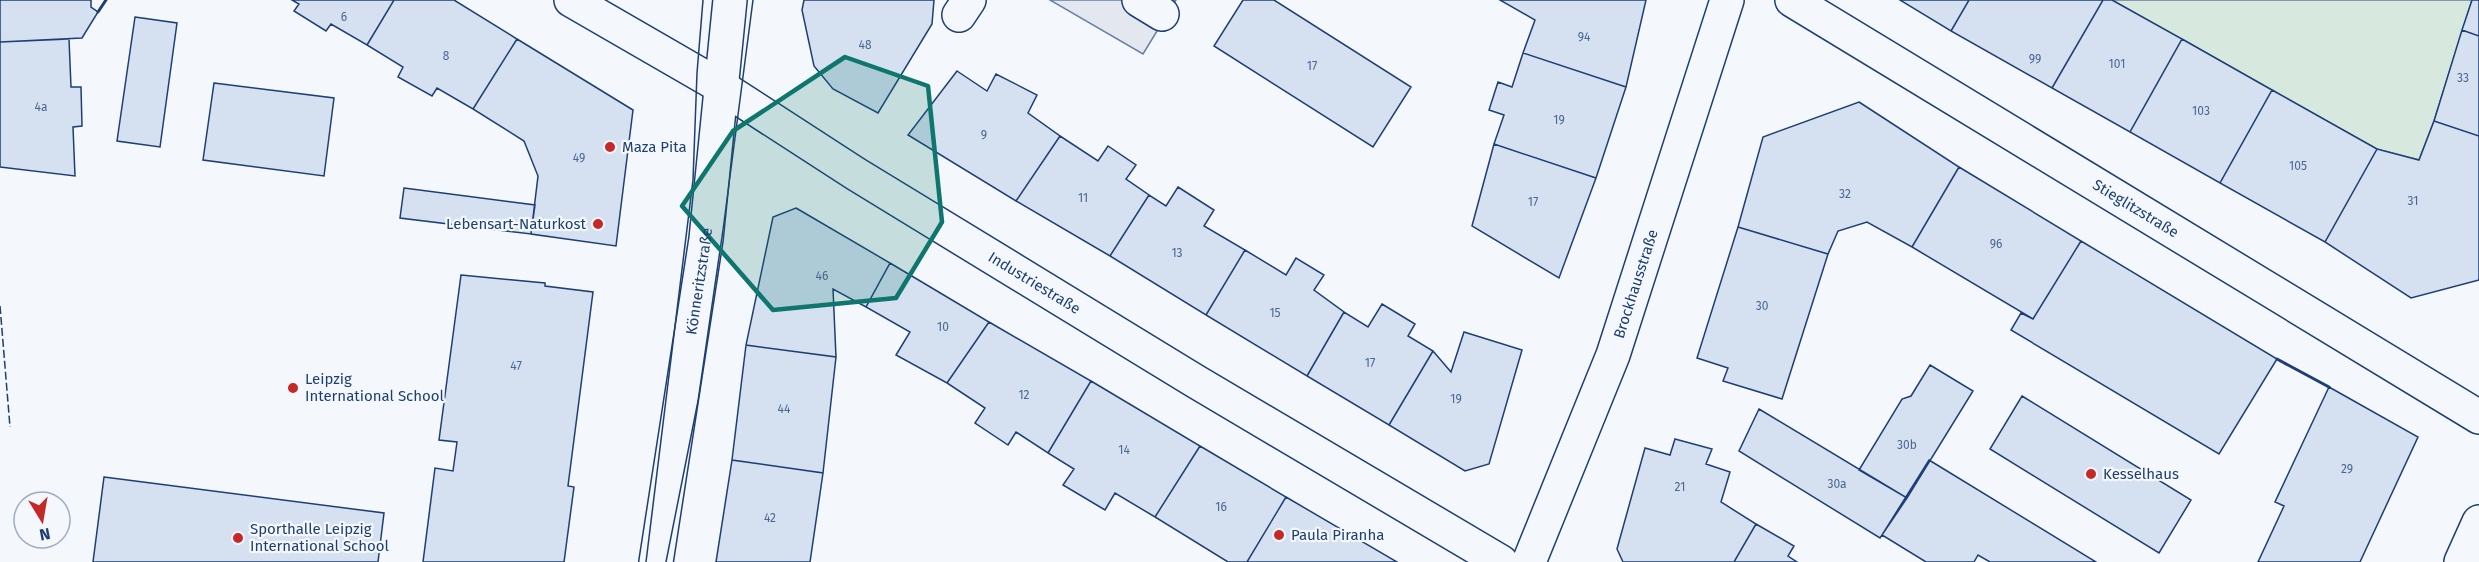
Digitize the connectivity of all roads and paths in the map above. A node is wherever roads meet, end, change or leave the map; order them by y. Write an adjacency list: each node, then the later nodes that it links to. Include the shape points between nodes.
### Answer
1 (571, 0): 5 (street, Industriestraße)
2 (729, 0): 5 (street, Könneritzstraße)
3 (1727, 0): 10 (street, Brockhausstraße, via 1613,355)
4 (1792, 0): 6 (street, Stieglitzstraße)
5 (720, 86): 8 (street, Könneritzstraße, via 706,239); 9 (street, Industriestraße, via 1185,375)
6 (2479, 417)
7 (2479, 522): 11 (street)
8 (656, 562)
9 (1501, 562)
10 (1529, 562)
11 (2461, 562)

